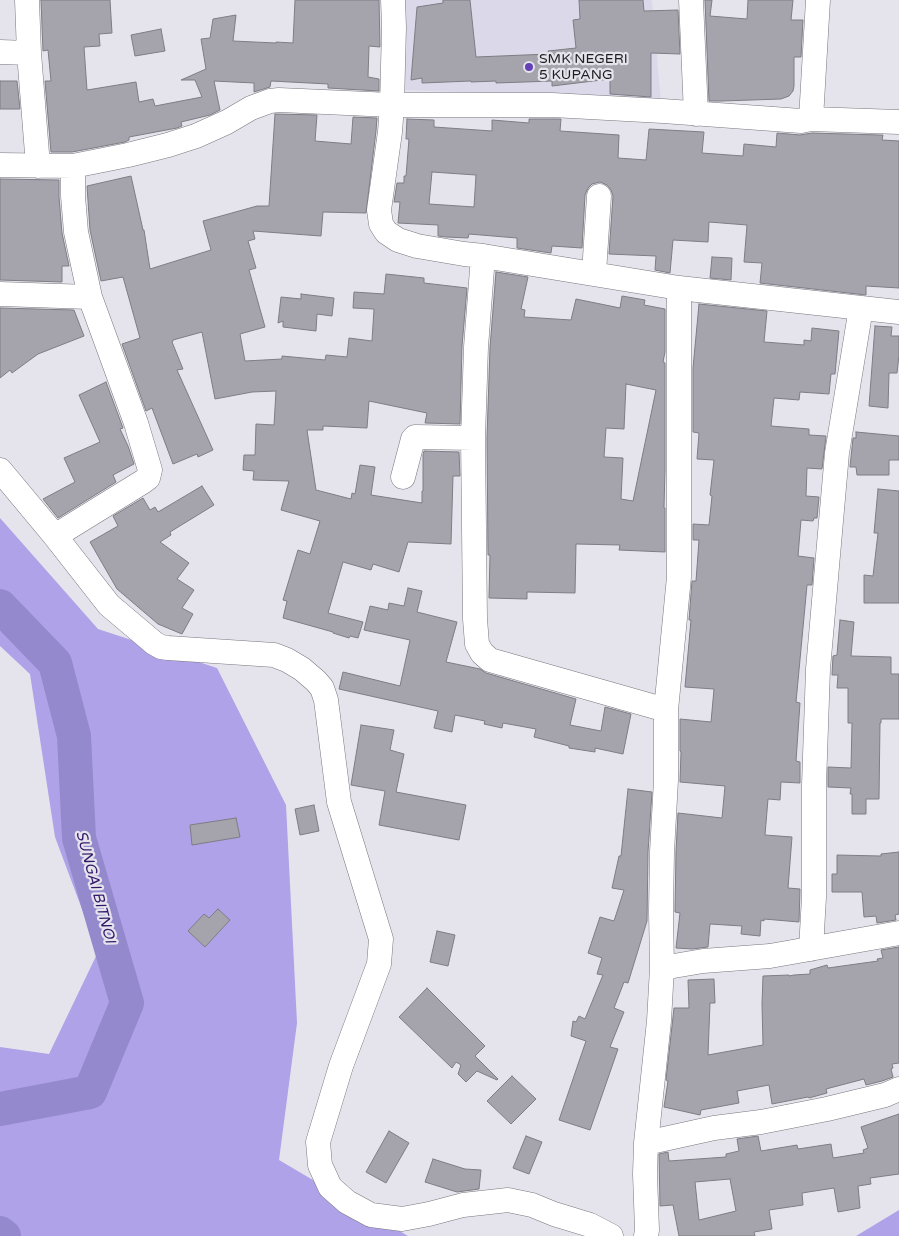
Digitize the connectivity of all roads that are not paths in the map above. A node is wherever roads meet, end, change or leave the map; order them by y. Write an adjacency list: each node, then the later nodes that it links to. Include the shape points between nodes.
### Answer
1 (27, 0): 6 (street)
2 (393, 0): 7 (street)
3 (691, 0): 8 (street)
4 (818, 0): 9 (street)
5 (0, 52): 6 (street)
6 (29, 53): 12 (street)
7 (392, 105): 8 (street, via 552,105); 13 (street, via 270,101 196,136); 15 (street, via 381,224 398,240 417,246)
8 (696, 114): 9 (street)
9 (811, 119): 10 (street)
10 (899, 122)
11 (0, 165): 12 (street)
12 (38, 166): 13 (street)
13 (73, 166): 19 (street, via 76,232)
14 (599, 196): 16 (street)
15 (483, 256): 16 (street); 22 (street)
16 (594, 273): 17 (street)
17 (679, 288): 20 (street); 26 (street, via 679,577)
18 (0, 294): 19 (street)
19 (90, 297): 25 (street, via 150,470 144,481)
20 (861, 308): 21 (street); 28 (street, via 837,453 819,659)
21 (899, 312)
22 (473, 438): 24 (street, via 415,437); 26 (street, via 474,618 477,644 482,653 490,660)
23 (0, 470): 25 (street)
24 (403, 477)
25 (55, 536): 32 (street, via 109,605 154,644 168,648 274,655 302,669 322,688 339,802 381,939 378,964 340,1066 318,1142 320,1165 330,1187 347,1202 371,1215 402,1218 463,1205 508,1200 590,1225)
26 (666, 710): 29 (street)
27 (899, 933): 28 (street)
28 (812, 948): 29 (street)
29 (662, 968): 31 (street, via 660,1021)
30 (899, 1090): 31 (street, via 827,1109)
31 (646, 1143): 33 (street)
32 (611, 1236)
33 (646, 1236)

